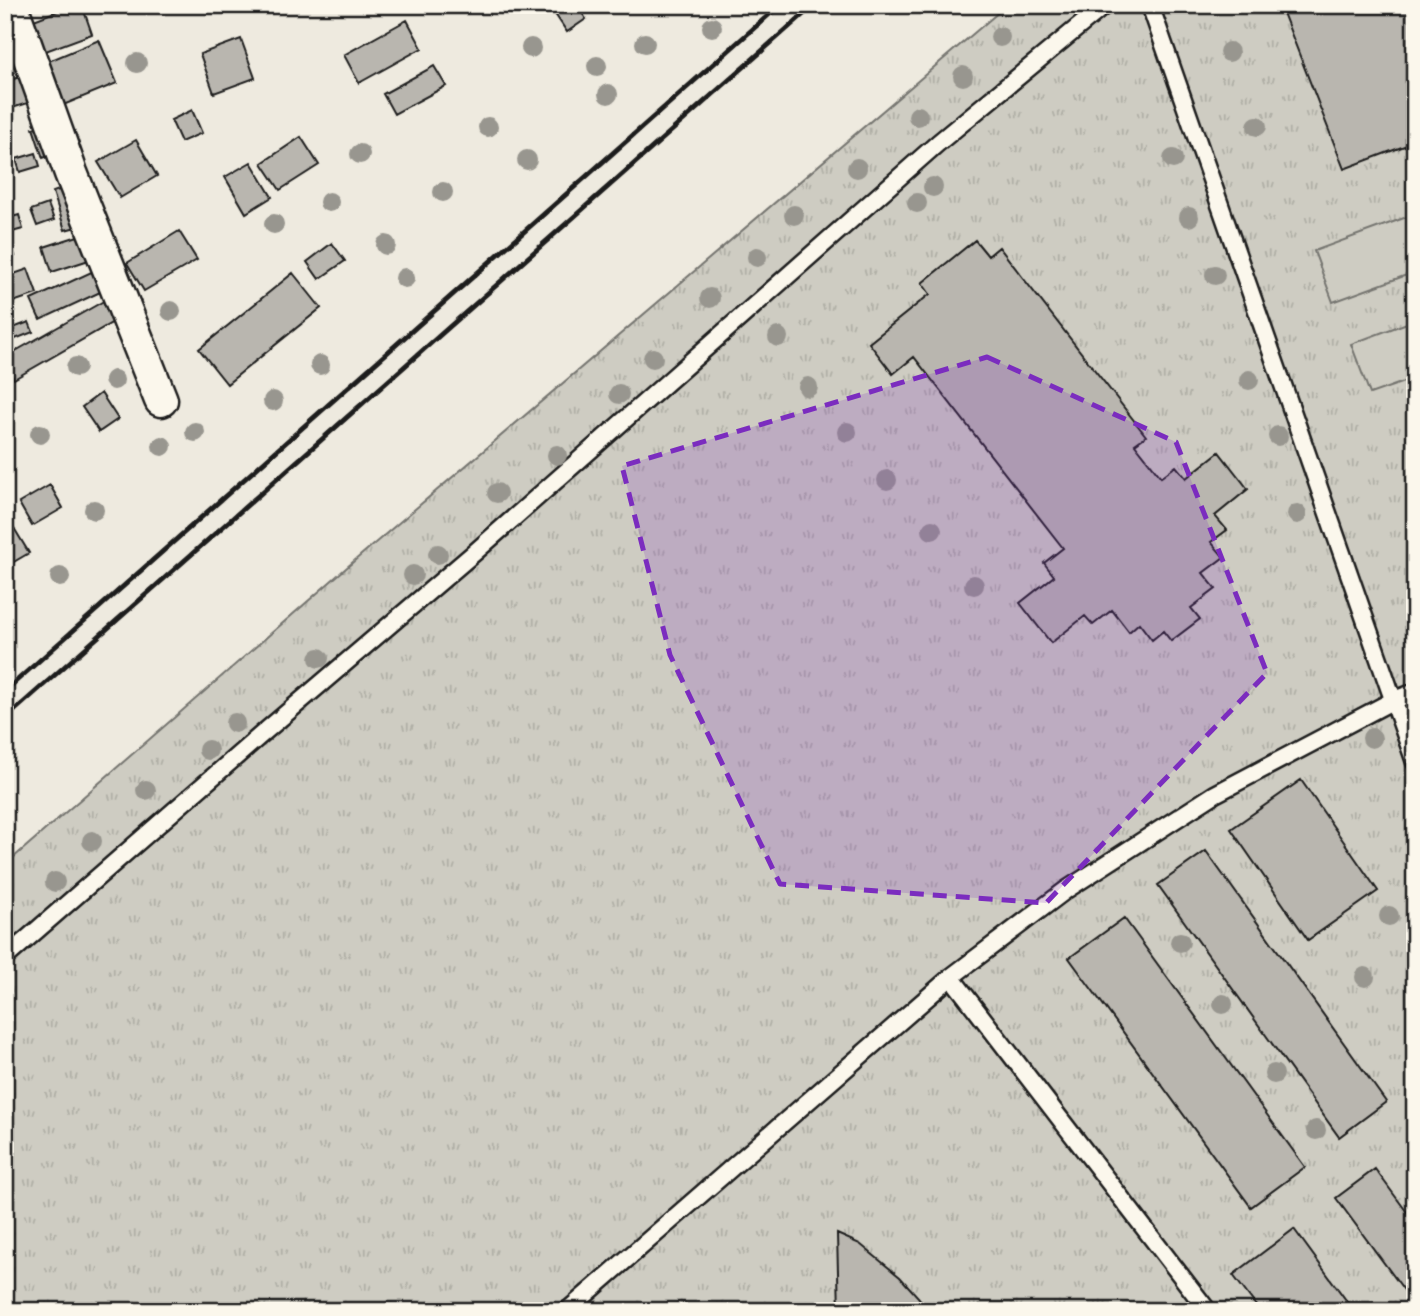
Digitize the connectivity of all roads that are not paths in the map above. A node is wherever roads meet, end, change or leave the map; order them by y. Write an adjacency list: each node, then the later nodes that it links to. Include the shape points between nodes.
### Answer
1 (11, 5): 4 (street, via 71,173)
2 (1105, 5): 8 (lane, via 937,143 474,553)
3 (1150, 5): 6 (lane)
4 (161, 400)
5 (1415, 692): 6 (lane)
6 (1392, 701): 7 (lane); 9 (lane, via 1215,794 1066,890)
7 (1415, 762)
8 (5, 958)
9 (951, 977): 10 (lane); 11 (lane)
10 (576, 1308)
11 (1208, 1311)

